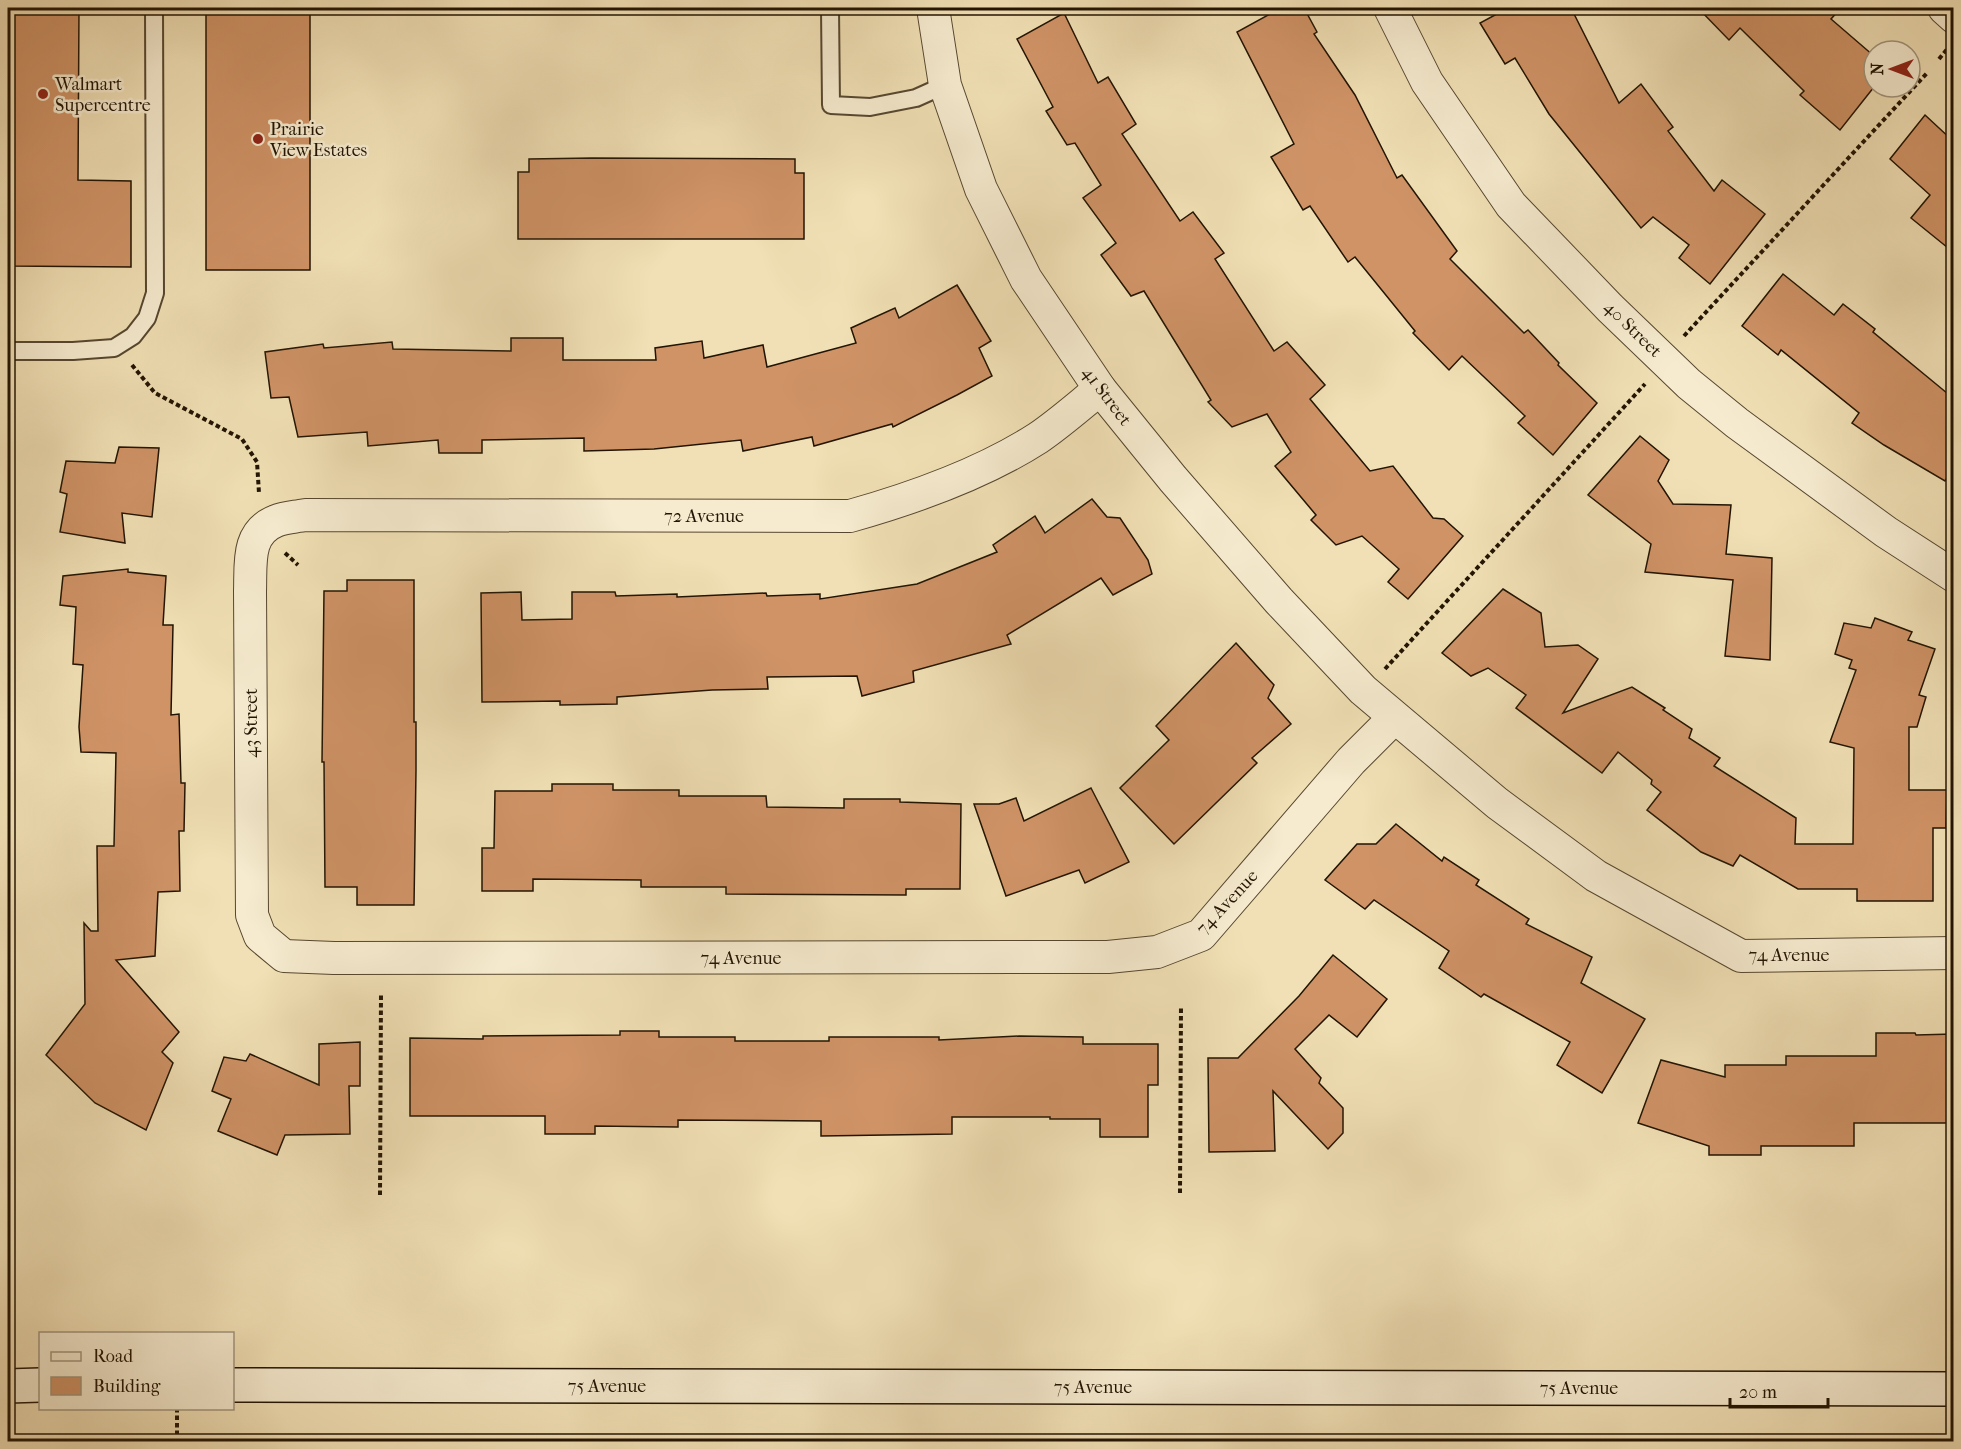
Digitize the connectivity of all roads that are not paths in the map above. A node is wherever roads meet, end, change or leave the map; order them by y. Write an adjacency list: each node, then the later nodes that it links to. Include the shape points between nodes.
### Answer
1 (154, 8): 8 (lane, via 155,293 147,318 133,336 114,348)
2 (830, 8): 7 (lane, via 831,105 870,107 916,99)
3 (933, 8): 7 (street, 41 Street)
4 (1390, 8): 11 (street, 40 Street, via 1427,82 1511,205 1610,308 1689,384 1737,423)
5 (1944, 8): 6 (street)
6 (1953, 17)
7 (945, 85): 9 (street, 41 Street, via 981,189 1026,279)
8 (8, 351)
9 (1100, 389): 10 (street, 72 Avenue, via 1035,440 972,473 907,500 850,516 305,515); 12 (street, 41 Street, via 1279,601)
10 (276, 521): 13 (street, 43 Street, via 253,541 250,591 252,915)
11 (1953, 576)
12 (1394, 718): 13 (street, 74 Avenue, via 1351,761 1201,935 1157,952 1108,957 333,958 284,956); 14 (street, 74 Avenue, via 1497,803 1596,876 1741,956)
13 (260, 936)
14 (1953, 953)
15 (39, 1385): 17 (main road)
16 (234, 1385): 18 (main road, 75 Avenue)
17 (8, 1386)
18 (1953, 1389)

